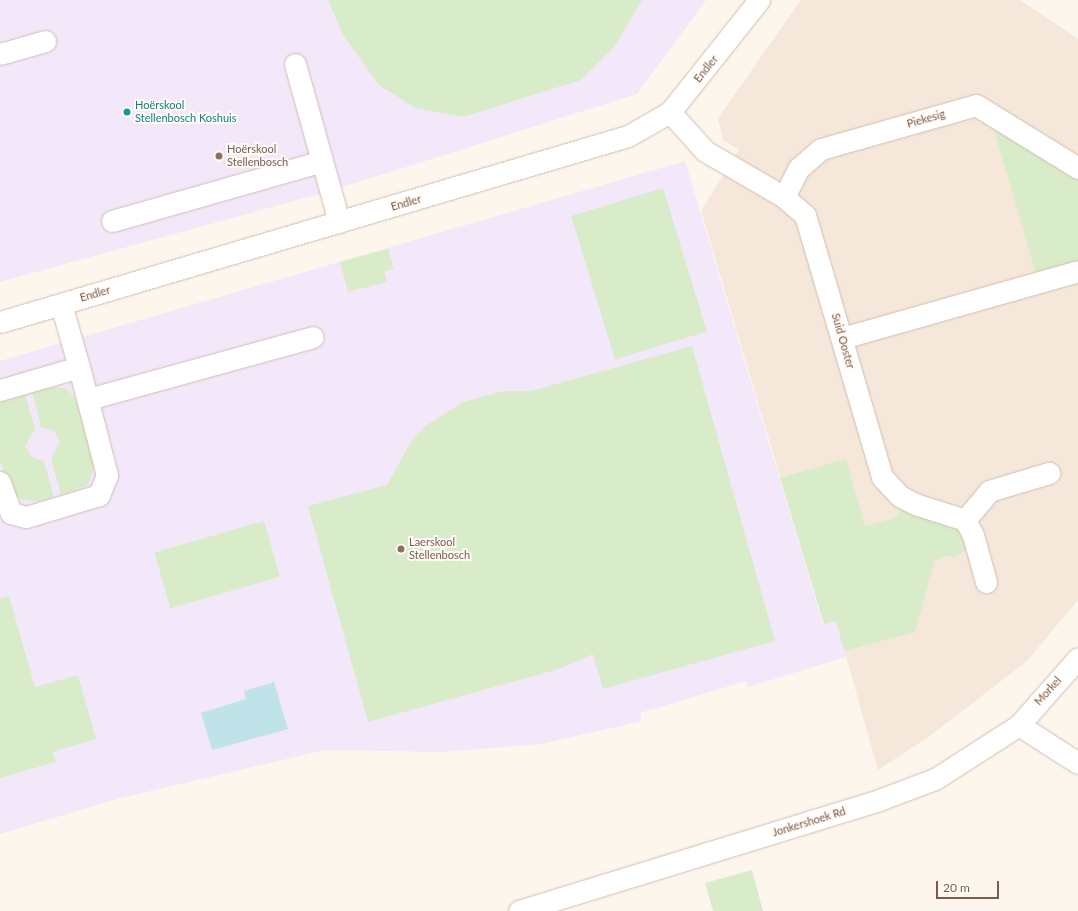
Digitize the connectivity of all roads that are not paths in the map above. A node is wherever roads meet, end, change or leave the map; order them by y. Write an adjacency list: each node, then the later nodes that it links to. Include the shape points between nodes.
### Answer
1 (759, 0): 5 (street, Endler)
2 (45, 40): 3 (street)
3 (0, 54)
4 (295, 64): 6 (street)
5 (670, 112): 8 (street, Suid Ooster, via 705,151); 10 (street, Endler, via 628,136 593,149)
6 (322, 161): 9 (street); 10 (street)
7 (1078, 168): 8 (street, Piekesig, via 976,105 821,149 799,168)
8 (784, 197): 15 (street, Suid Ooster, via 805,215)
9 (112, 221)
10 (339, 222): 12 (street, Endler)
11 (1078, 271): 15 (street)
12 (61, 304): 13 (street, Endler); 16 (street)
13 (0, 322)
14 (313, 337): 18 (street)
15 (842, 338): 21 (street, Suid Ooster, via 882,477 900,496 915,504)
16 (79, 367): 17 (street); 18 (street)
17 (0, 390)
18 (88, 399): 20 (street, via 108,474 99,495 26,517 18,516 7,506)
19 (1049, 473): 21 (street, via 989,491)
20 (0, 482)
21 (965, 520): 22 (street, via 973,535)
22 (986, 582)
23 (1078, 658): 24 (street, Morkel)
24 (1019, 725): 25 (street); 26 (street, Jonkershoek Rd, via 935,779 879,800)
25 (1078, 763)
26 (520, 911)

